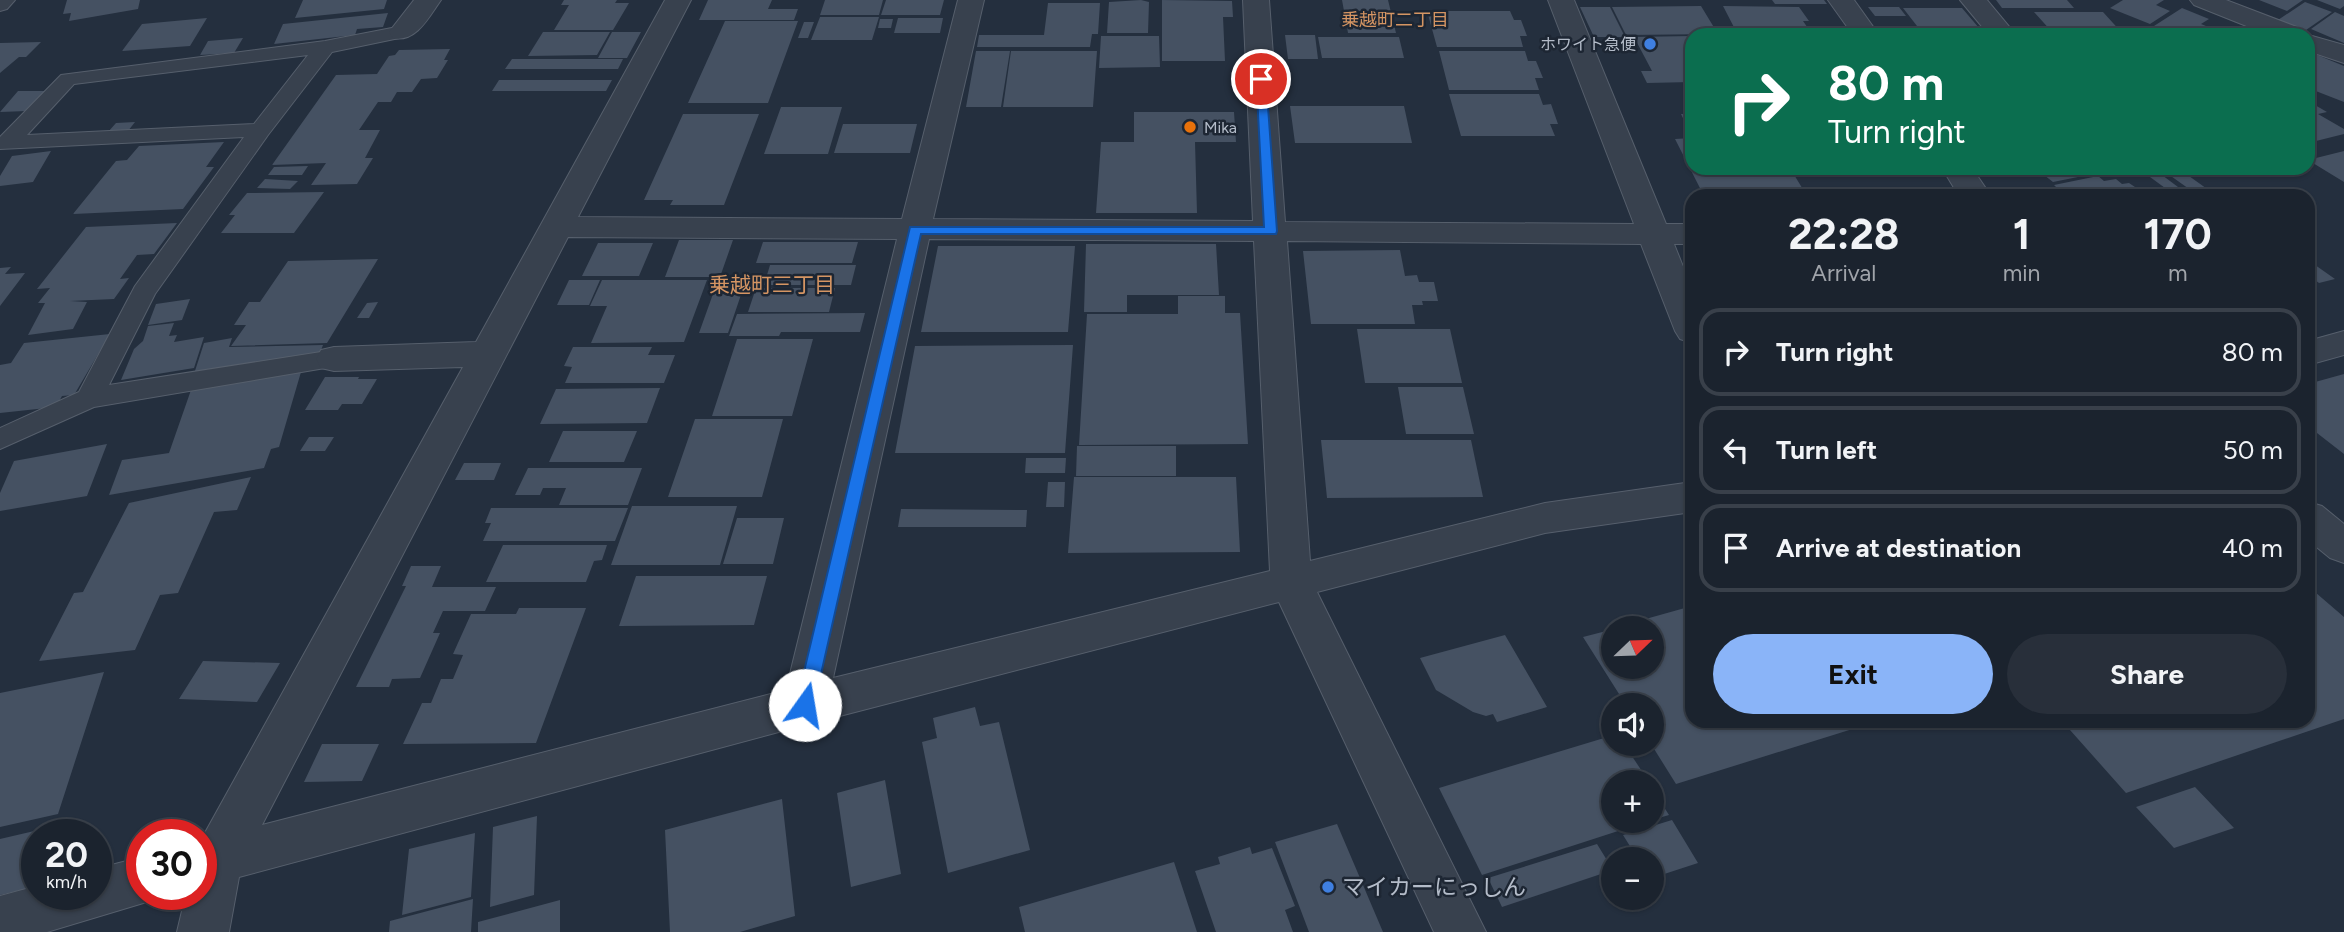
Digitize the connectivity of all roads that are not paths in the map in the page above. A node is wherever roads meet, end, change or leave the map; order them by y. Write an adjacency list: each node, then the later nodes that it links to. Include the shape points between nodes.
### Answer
1 (6, 0): 10 (lane)
2 (428, 0): 14 (street)
3 (678, 0): 20 (street)
4 (971, 0): 21 (street)
5 (1256, 0): 22 (street)
6 (1561, 0): 23 (street)
7 (1841, 0): 11 (street)
8 (1973, 0): 12 (street)
9 (2203, 0): 13 (street)
10 (0, 5)
11 (1861, 28)
12 (1997, 28)
13 (2275, 28)
14 (402, 32): 16 (lane)
15 (2315, 44): 17 (street)
16 (326, 47): 18 (lane); 19 (lane, via 68,79)
17 (2344, 55)
18 (260, 130): 19 (lane); 30 (lane, via 144,292)
19 (6, 141)
20 (557, 227): 21 (street); 28 (street)
21 (915, 229): 22 (street); 36 (street)
22 (1271, 231): 23 (street); 35 (street)
23 (1653, 234): 24 (street); 25 (street)
24 (1685, 234)
25 (1685, 314)
26 (2344, 343): 27 (street)
27 (2315, 351)
28 (489, 354): 29 (street); 37 (street)
29 (334, 359): 30 (lane)
30 (89, 398): 31 (lane)
31 (0, 439)
32 (1685, 498): 35 (street, via 1545,518)
33 (2315, 523): 34 (street)
34 (2344, 547)
35 (1292, 582): 36 (street); 43 (street)
36 (805, 705): 38 (street)
37 (217, 848)
38 (217, 859)
39 (39, 910): 41 (street)
40 (205, 910): 42 (street)
41 (0, 921)
42 (203, 932)
43 (1460, 932)

